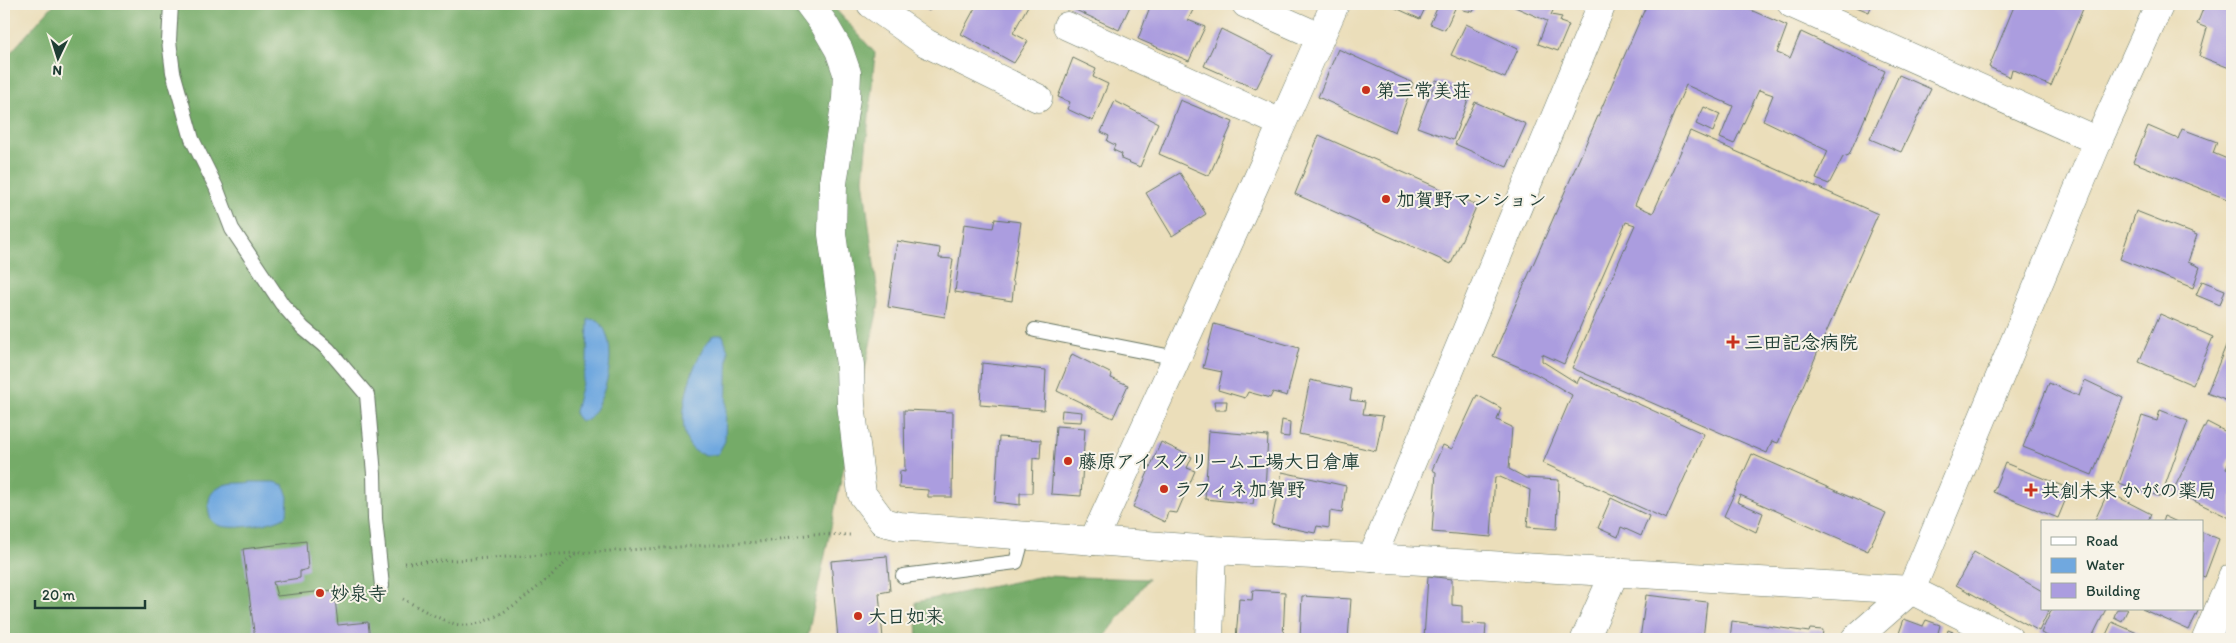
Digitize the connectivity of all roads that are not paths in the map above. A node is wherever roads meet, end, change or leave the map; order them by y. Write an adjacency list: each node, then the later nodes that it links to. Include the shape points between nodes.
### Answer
1 (171, 4): 23 (lane, via 169,41 173,72 192,138 232,230 282,304 328,349 367,395)
2 (809, 4): 16 (street, via 840,50 847,73 833,183 832,234 850,365 851,404 862,494 883,522)
3 (871, 4): 11 (street, via 926,43)
4 (1246, 4): 10 (street)
5 (1335, 4): 10 (street)
6 (1602, 4): 19 (street)
7 (1792, 4): 13 (street)
8 (2160, 4): 13 (street)
9 (1067, 26): 12 (street)
10 (1320, 38): 12 (street)
11 (1038, 98)
12 (1280, 124): 15 (street)
13 (2098, 141): 24 (street)
14 (1036, 330): 15 (lane)
15 (1177, 358): 17 (street)
16 (1023, 536): 17 (street); 21 (lane, via 1016,562)
17 (1093, 541): 18 (street)
18 (1212, 550): 19 (street); 25 (street)
19 (1372, 558): 20 (street)
20 (1615, 572): 24 (street); 26 (street)
21 (903, 576)
22 (2232, 578): 29 (street)
23 (382, 586)
24 (1911, 590): 27 (street); 28 (street)
25 (1209, 639)
26 (1585, 639)
27 (1855, 639)
28 (2008, 639)
29 (2206, 639)

